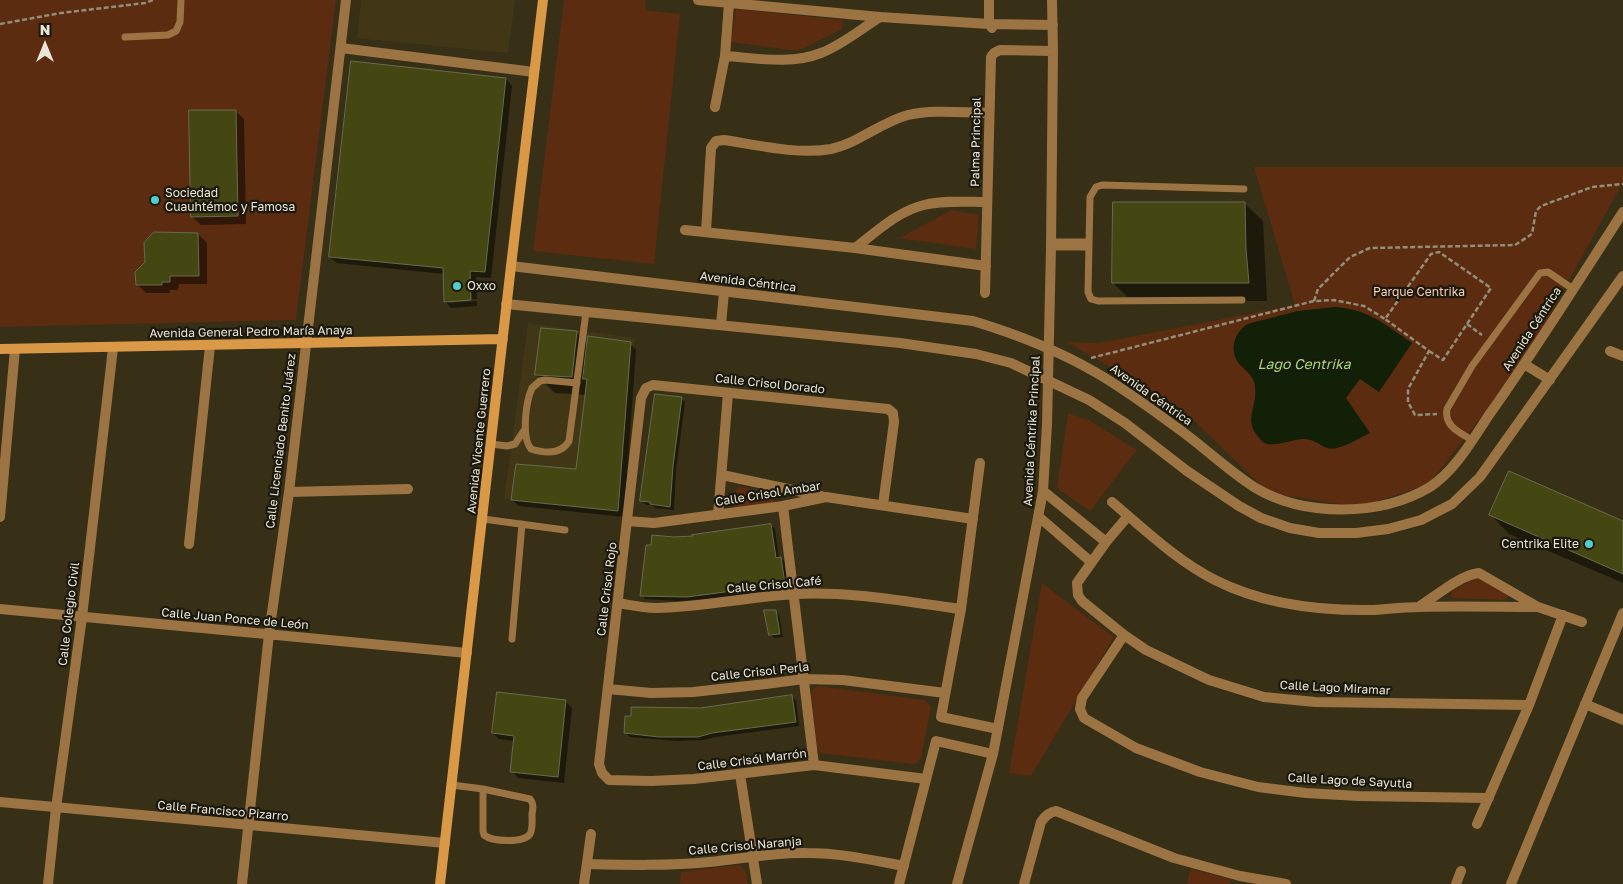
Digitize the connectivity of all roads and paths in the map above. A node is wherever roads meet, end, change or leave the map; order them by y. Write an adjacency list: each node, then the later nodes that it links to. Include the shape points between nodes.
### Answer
1 (153, 0): 10 (path)
2 (181, 0): 13 (lane, via 180,22 176,31 168,35)
3 (346, 0): 14 (street, Calle Licenciado Benito Juárez)
4 (543, 0): 17 (main road, Avenida Vicente Guerrero)
5 (698, 0): 8 (street)
6 (990, 0): 11 (street)
7 (1052, 0): 12 (street, Avenida Céntrika Principal)
8 (729, 3): 9 (street); 16 (street)
9 (880, 17): 11 (street); 16 (street, via 834,47 803,58 780,60)
10 (0, 24)
11 (989, 24): 12 (street)
12 (1053, 28): 15 (street, Avenida Céntrika Principal)
13 (125, 37)
14 (340, 48): 17 (street); 46 (street, Calle Licenciado Benito Juárez)
15 (1053, 51): 19 (street, Palma Principal, via 1000,50 994,53 990,60); 26 (street, Avenida Céntrika Principal)
16 (725, 56): 18 (street)
17 (534, 72): 31 (main road, Avenida Vicente Guerrero)
18 (715, 107)
19 (989, 113): 22 (street, Palma Principal); 25 (street, via 908,115 854,141 817,151 716,141 711,148)
20 (1623, 184): 28 (path, via 1592,187 1541,206 1536,211 1532,234 1515,245)
21 (1244, 189): 27 (lane, via 1096,187 1090,197)
22 (987, 202): 29 (street, via 942,202 911,209 898,215); 32 (street, Palma Principal)
23 (1623, 212): 34 (street, Avenida Céntrica)
24 (685, 230): 25 (street)
25 (706, 232): 29 (street)
26 (1051, 245): 27 (lane); 50 (street, Avenida Céntrika Principal)
27 (1089, 245): 37 (lane, via 1088,292 1094,300)
28 (1435, 247): 30 (path); 38 (path, via 1370,248 1350,257 1318,289)
29 (855, 248): 32 (street)
30 (1436, 252): 41 (path, via 1431,254); 42 (path, via 1491,288)
31 (511, 266): 35 (street, Avenida Céntrica); 39 (main road, Avenida Vicente Guerrero)
32 (986, 266): 36 (street, Palma Principal)
33 (1623, 276): 58 (street)
34 (1573, 289): 45 (lane, via 1548,272 1540,273); 56 (street, Avenida Céntrica)
35 (724, 292): 43 (street); 50 (street, Avenida Céntrica, via 973,322 1016,334)
36 (985, 293)
37 (1242, 300)
38 (1314, 301): 41 (path, via 1334,300 1364,306); 55 (path)
39 (506, 304): 40 (street); 44 (main road, Avenida Vicente Guerrero)
40 (586, 312): 43 (street); 59 (lane)
41 (1385, 319): 52 (path)
42 (1467, 324): 45 (path); 52 (path, via 1443,360)
43 (721, 325): 57 (street, via 976,354 1011,363)
44 (502, 339): 46 (main road, Avenida General Pedro María Anaya); 65 (main road, Avenida Vicente Guerrero)
45 (1491, 341): 62 (lane, via 1472,366)
46 (305, 344): 47 (main road, Avenida General Pedro María Anaya); 70 (street, Calle Licenciado Benito Juárez)
47 (210, 346): 48 (main road, Avenida General Pedro María Anaya); 85 (street)
48 (113, 348): 49 (main road, Avenida General Pedro María Anaya); 95 (street, Calle Colegio Civil)
49 (15, 349): 51 (main road, Avenida General Pedro María Anaya); 77 (street)
50 (1049, 349): 55 (street, Avenida Céntrica); 57 (street, Avenida Céntrika Principal)
51 (0, 350)
52 (1429, 351): 62 (path, via 1408,389 1408,402 1415,415)
53 (1610, 351): 54 (street)
54 (1623, 356)
55 (1075, 361): 64 (street, Avenida Céntrica, via 1177,427 1253,486 1296,504 1361,509 1408,496 1430,486 1448,470)
56 (1524, 364): 58 (street); 64 (street, Avenida Céntrica)
57 (1048, 379): 58 (street, via 1089,400 1239,506 1290,528 1319,533 1388,529 1421,520 1452,504 1480,477); 69 (street, Avenida Céntrika Principal)
58 (1550, 380)
59 (577, 383): 63 (lane, via 545,380 536,383 530,393); 63 (lane, via 567,446 557,452 534,450 527,444)
60 (728, 393): 61 (street, Calle Crisol Dorado, via 650,385); 67 (street); 73 (street, Calle Crisol Dorado, via 888,408 893,413 894,422)
61 (641, 398): 81 (street, Calle Crisol Rojo)
62 (1446, 413): 64 (lane, via 1450,425)
63 (525, 429): 65 (lane, via 514,444)
64 (1472, 440)
65 (491, 444): 79 (main road, Avenida Vicente Guerrero)
66 (980, 463): 80 (street)
67 (722, 475): 71 (street); 75 (street)
68 (408, 489): 70 (street)
69 (1043, 491): 78 (street, Avenida Céntrika Principal); 84 (street)
70 (289, 492): 97 (street, Calle Licenciado Benito Juárez)
71 (826, 497): 73 (street, Calle Crisol Ambar); 74 (street, Calle Crisol Ambar)
72 (1112, 502): 76 (street)
73 (883, 505): 80 (street, Calle Crisol Ambar)
74 (783, 506): 75 (street, Calle Crisol Ambar); 87 (street)
75 (718, 515): 81 (street, Calle Crisol Ambar, via 654,523)
76 (1128, 516): 84 (street, Calle Lago Miramar); 89 (street, via 1196,569 1271,602 1334,609)
77 (0, 517)
78 (1039, 517): 86 (street); 107 (street, Avenida Céntrika Principal)
79 (482, 519): 82 (lane); 100 (main road, Avenida Vicente Guerrero)
80 (973, 519): 92 (street)
81 (627, 521): 88 (street, Calle Crisol Rojo)
82 (522, 524): 83 (lane); 99 (lane)
83 (565, 530)
84 (1106, 542): 86 (street, Calle Lago Miramar)
85 (190, 544)
86 (1091, 562): 98 (street, Calle Lago Miramar, via 1076,584 1078,595)
87 (794, 594): 88 (street, Calle Crisol Café, via 662,608); 92 (street, Calle Crisol Café, via 864,596); 101 (street)
88 (618, 603): 102 (street, Calle Crisol Rojo)
89 (1420, 607): 90 (street); 90 (street, via 1462,579 1479,573)
90 (1538, 607): 94 (street)
91 (0, 609): 95 (street, Calle Juan Ponce de León)
92 (961, 609): 103 (street)
93 (1623, 613): 104 (street)
94 (1563, 615): 96 (street); 105 (street)
95 (82, 617): 97 (street, Calle Juan Ponce de León); 117 (street, Calle Colegio Civil)
96 (1582, 622)
97 (269, 634): 100 (street, Calle Juan Ponce de León); 119 (street, Calle Licenciado Benito Juárez)
98 (1124, 635): 105 (street, Calle Lago Miramar, via 1146,650 1209,680 1264,697 1315,702); 115 (street, Calle Lago de Sayutla, via 1082,698 1080,709 1084,718 1136,748 1200,772 1258,787 1306,793)
99 (512, 639)
100 (467, 653): 113 (main road, Avenida Vicente Guerrero)
101 (804, 678): 102 (street, Calle Crisol Perla, via 693,692); 103 (street, Calle Crisol Perla); 109 (street)
102 (608, 689): 112 (street, Calle Crisol Rojo, via 599,764)
103 (945, 693): 107 (street, via 941,717)
104 (1585, 704): 106 (street); 137 (street)
105 (1529, 705): 115 (street)
106 (1623, 720)
107 (998, 729): 108 (street, Avenida Céntrika Principal)
108 (993, 754): 111 (street, via 936,741); 133 (street, Avenida Céntrika Principal)
109 (814, 765): 110 (street, Calle Crisól Marrón); 111 (street, Calle Crisól Marrón)
110 (740, 774): 112 (street, Calle Crisól Marrón, via 651,781); 122 (street)
111 (926, 779): 124 (street)
112 (609, 780)
113 (452, 785): 114 (lane); 121 (main road, Avenida Vicente Guerrero)
114 (482, 789): 114 (lane, via 530,799 533,805 528,836 504,840 484,836)
115 (1489, 798): 118 (street)
116 (0, 802): 117 (street, Calle Francisco Pizarro)
117 (56, 808): 119 (street, Calle Francisco Pizarro); 127 (street, Calle Colegio Civil)
118 (1478, 824)
119 (248, 826): 121 (street, Calle Francisco Pizarro); 128 (street, Calle Licenciado Benito Juárez)
120 (591, 834): 123 (street)
121 (445, 844): 129 (main road, Avenida Vicente Guerrero)
122 (753, 857): 123 (street, Calle Crisol Naranja, via 685,864); 124 (street, Calle Crisol Naranja, via 808,853); 131 (street)
123 (587, 864): 130 (street)
124 (904, 866): 132 (street)
125 (1461, 870): 136 (street)
126 (1240, 880): 134 (street, via 1052,812 1041,822); 135 (street)
127 (48, 884)
128 (242, 884)
129 (440, 884)
130 (584, 884)
131 (756, 884)
132 (899, 884)
133 (957, 884)
134 (1024, 884)
135 (1286, 884)
136 (1456, 884)
137 (1511, 884)

